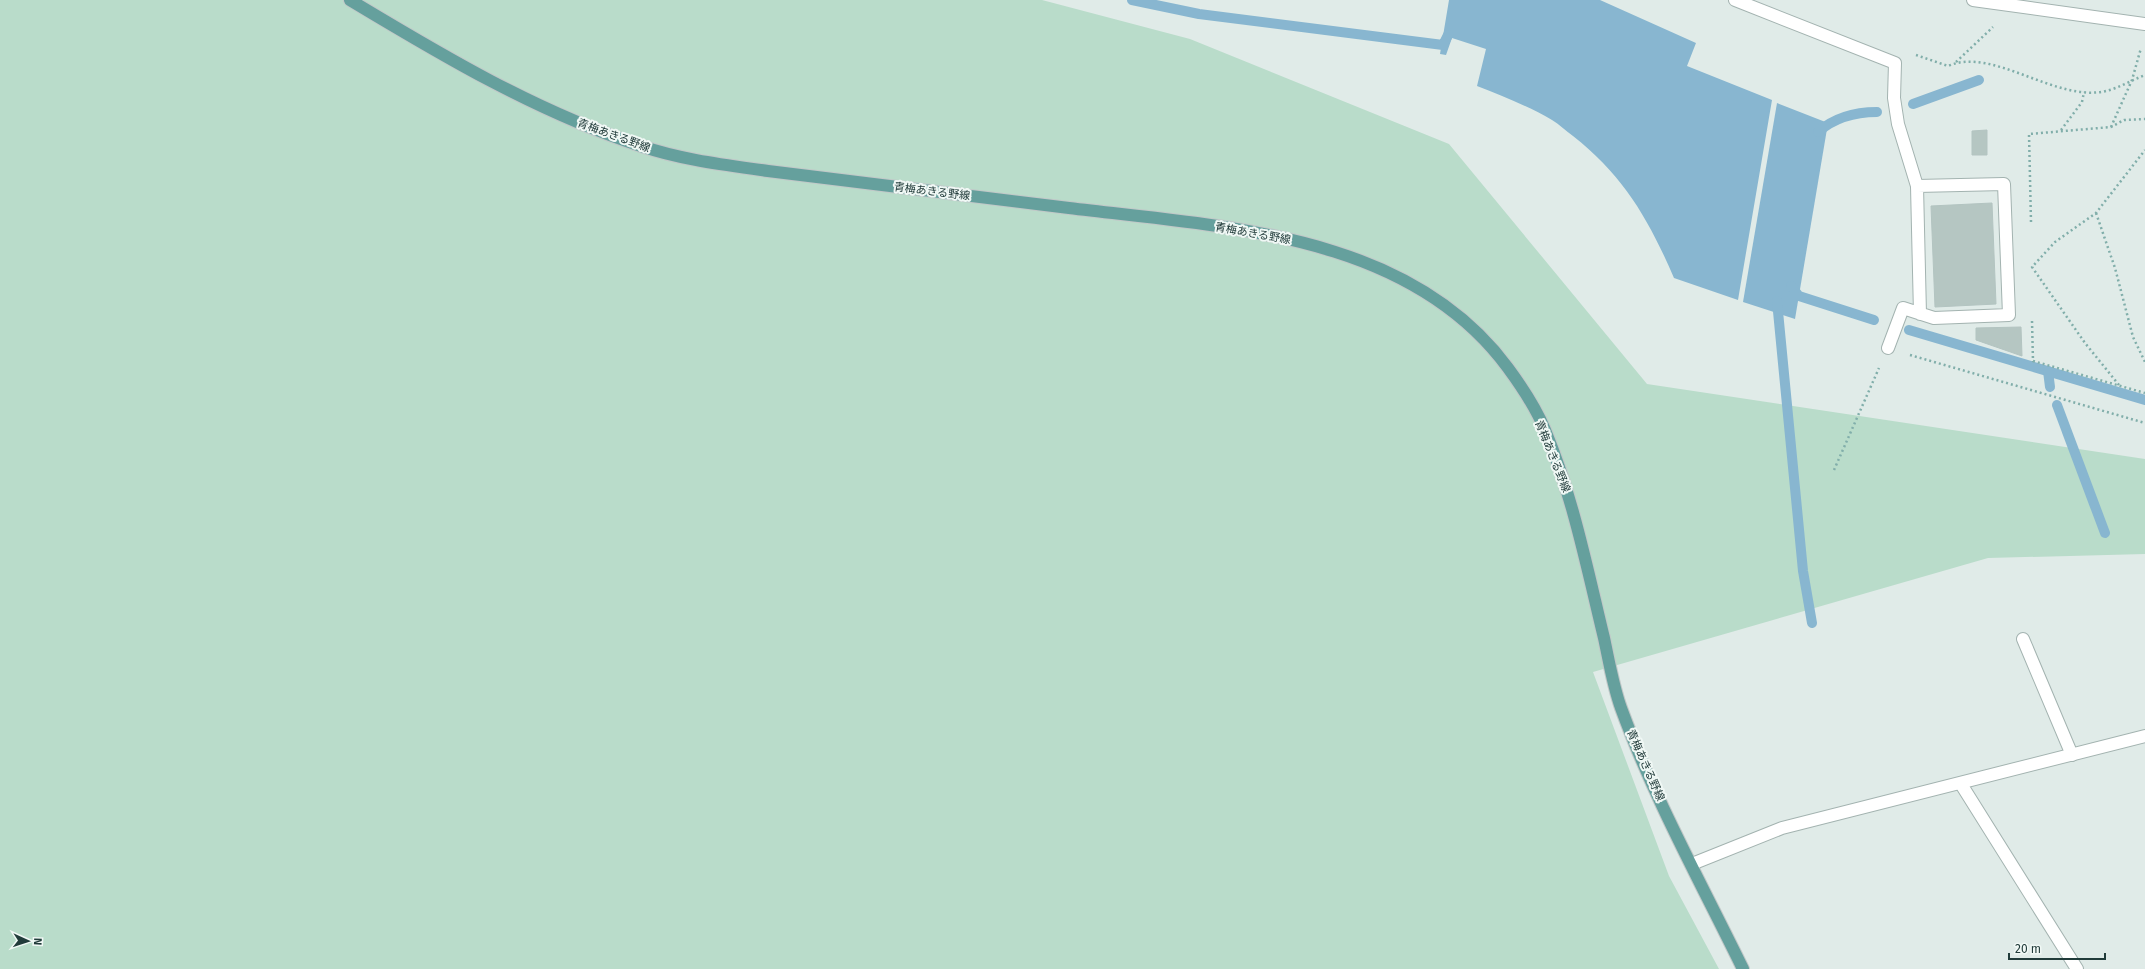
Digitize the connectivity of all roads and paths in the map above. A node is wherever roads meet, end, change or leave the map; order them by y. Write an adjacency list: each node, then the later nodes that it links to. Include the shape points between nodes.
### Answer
1 (350, 0): 31 (main road, 青梅あきる野線, via 441,55 552,112 641,147 705,162 1209,226 1291,239 1382,268 1420,289 1459,316 1494,350 1521,386 1544,428 1570,499 1620,705 1652,781)
2 (1735, 0): 7 (street)
3 (1973, 0): 4 (street)
4 (2145, 24)
5 (1995, 25): 8 (path)
6 (2141, 48): 10 (path)
7 (1895, 63): 8 (path, via 1907,52 1948,66); 17 (street, via 1894,98 1898,124)
8 (1956, 63): 11 (path, via 1998,66 2058,88)
9 (2145, 75): 10 (path)
10 (2132, 80): 11 (path, via 2106,92); 13 (path)
11 (2084, 92): 14 (path, via 2082,102)
12 (2145, 119): 13 (path, via 2124,120)
13 (2111, 128): 14 (path)
14 (2061, 130): 15 (path)
15 (2029, 134)
16 (2145, 150): 18 (path)
17 (1918, 186): 19 (street); 19 (street, via 2004,184 2009,315 1934,318)
18 (2096, 213): 22 (path, via 2114,262 2133,338); 23 (path, via 2055,242 2032,267 2085,343)
19 (1920, 314): 20 (street, via 1903,308)
20 (1888, 348): 25 (path); 26 (path)
21 (2033, 361): 23 (path)
22 (2145, 362)
23 (2120, 386): 24 (path)
24 (2145, 393)
25 (2145, 423)
26 (1834, 470)
27 (2023, 639): 29 (street)
28 (2145, 736): 29 (street)
29 (2072, 755): 30 (street)
30 (1961, 784): 31 (street, via 1782,828); 33 (street)
31 (1692, 864): 32 (main road, 青梅あきる野線)
32 (1743, 969)
33 (2077, 969)

